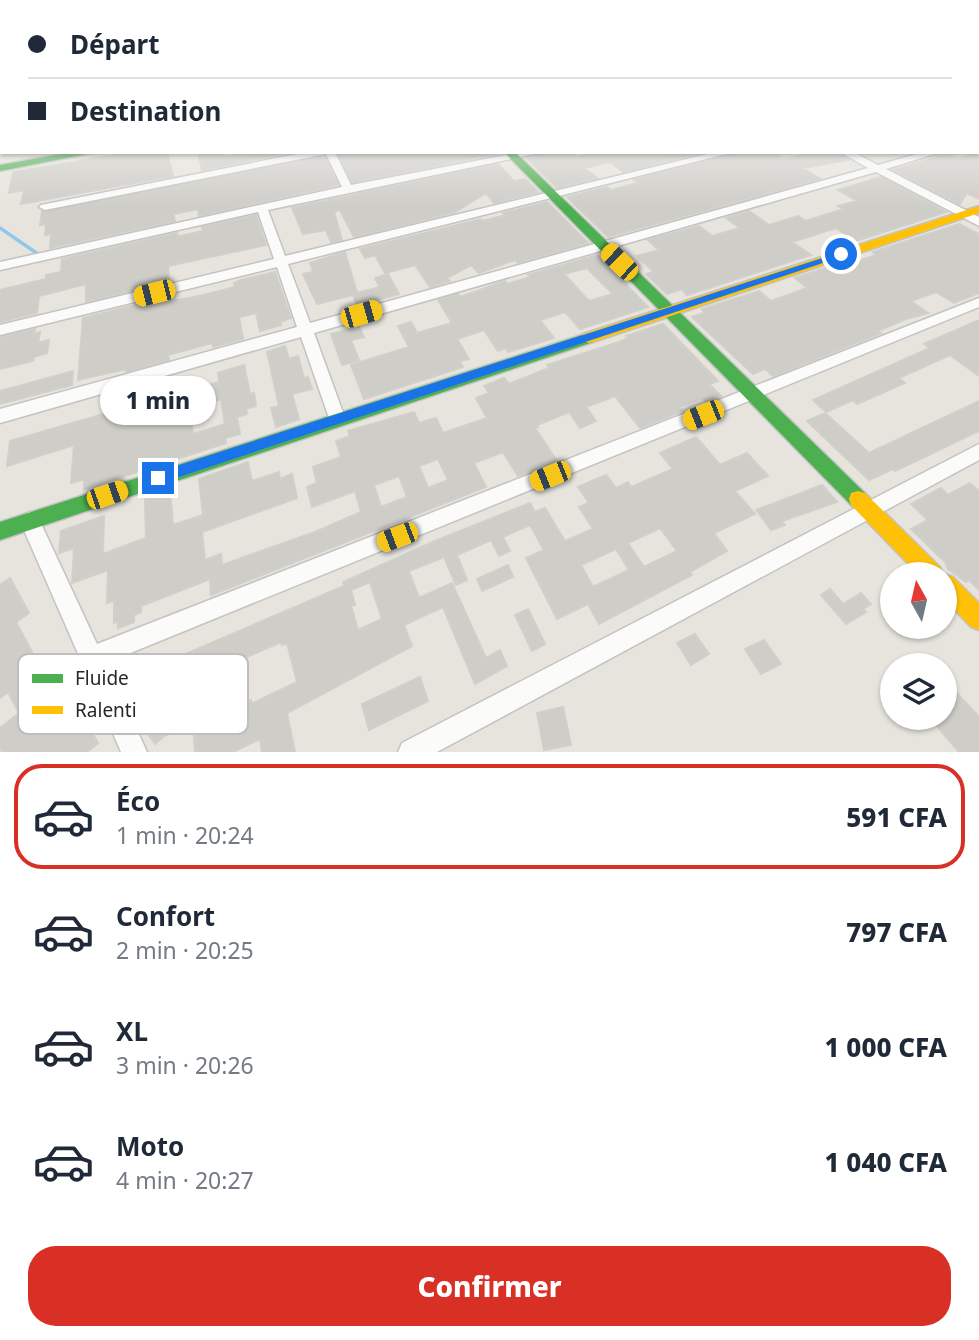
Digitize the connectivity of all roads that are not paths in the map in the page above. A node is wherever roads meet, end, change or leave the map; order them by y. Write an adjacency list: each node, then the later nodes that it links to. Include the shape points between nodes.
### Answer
1 (80, 154): 10 (street)
2 (313, 154): 14 (street)
3 (331, 154): 12 (street)
4 (680, 154): 9 (street)
5 (721, 154): 9 (street)
6 (849, 154): 11 (street)
7 (929, 154): 11 (street)
8 (512, 155): 12 (street); 13 (street)
9 (691, 162): 13 (street)
10 (0, 168)
11 (876, 169): 17 (street); 19 (street)
12 (348, 190): 15 (street)
13 (553, 197): 19 (street); 20 (street)
14 (45, 208)
15 (262, 208): 20 (street); 21 (street)
16 (979, 209): 17 (street)
17 (963, 214): 18 (street); 23 (street)
18 (979, 222)
19 (603, 246): 23 (street); 24 (street)
20 (282, 262): 24 (street); 25 (street)
21 (0, 266)
22 (979, 302): 26 (street)
23 (670, 310): 26 (street); 28 (street)
24 (307, 329): 27 (street); 28 (street)
25 (0, 330)
26 (754, 394): 30 (street); 37 (street)
27 (0, 416)
28 (337, 418): 31 (street)
29 (979, 451): 30 (street)
30 (869, 510): 33 (street); 40 (street)
31 (30, 521): 32 (street); 36 (street)
32 (0, 531)
33 (921, 562)
34 (957, 598): 35 (street)
35 (979, 619)
36 (89, 654)
37 (101, 654)
38 (126, 734): 39 (street)
39 (134, 752)
40 (411, 752)

